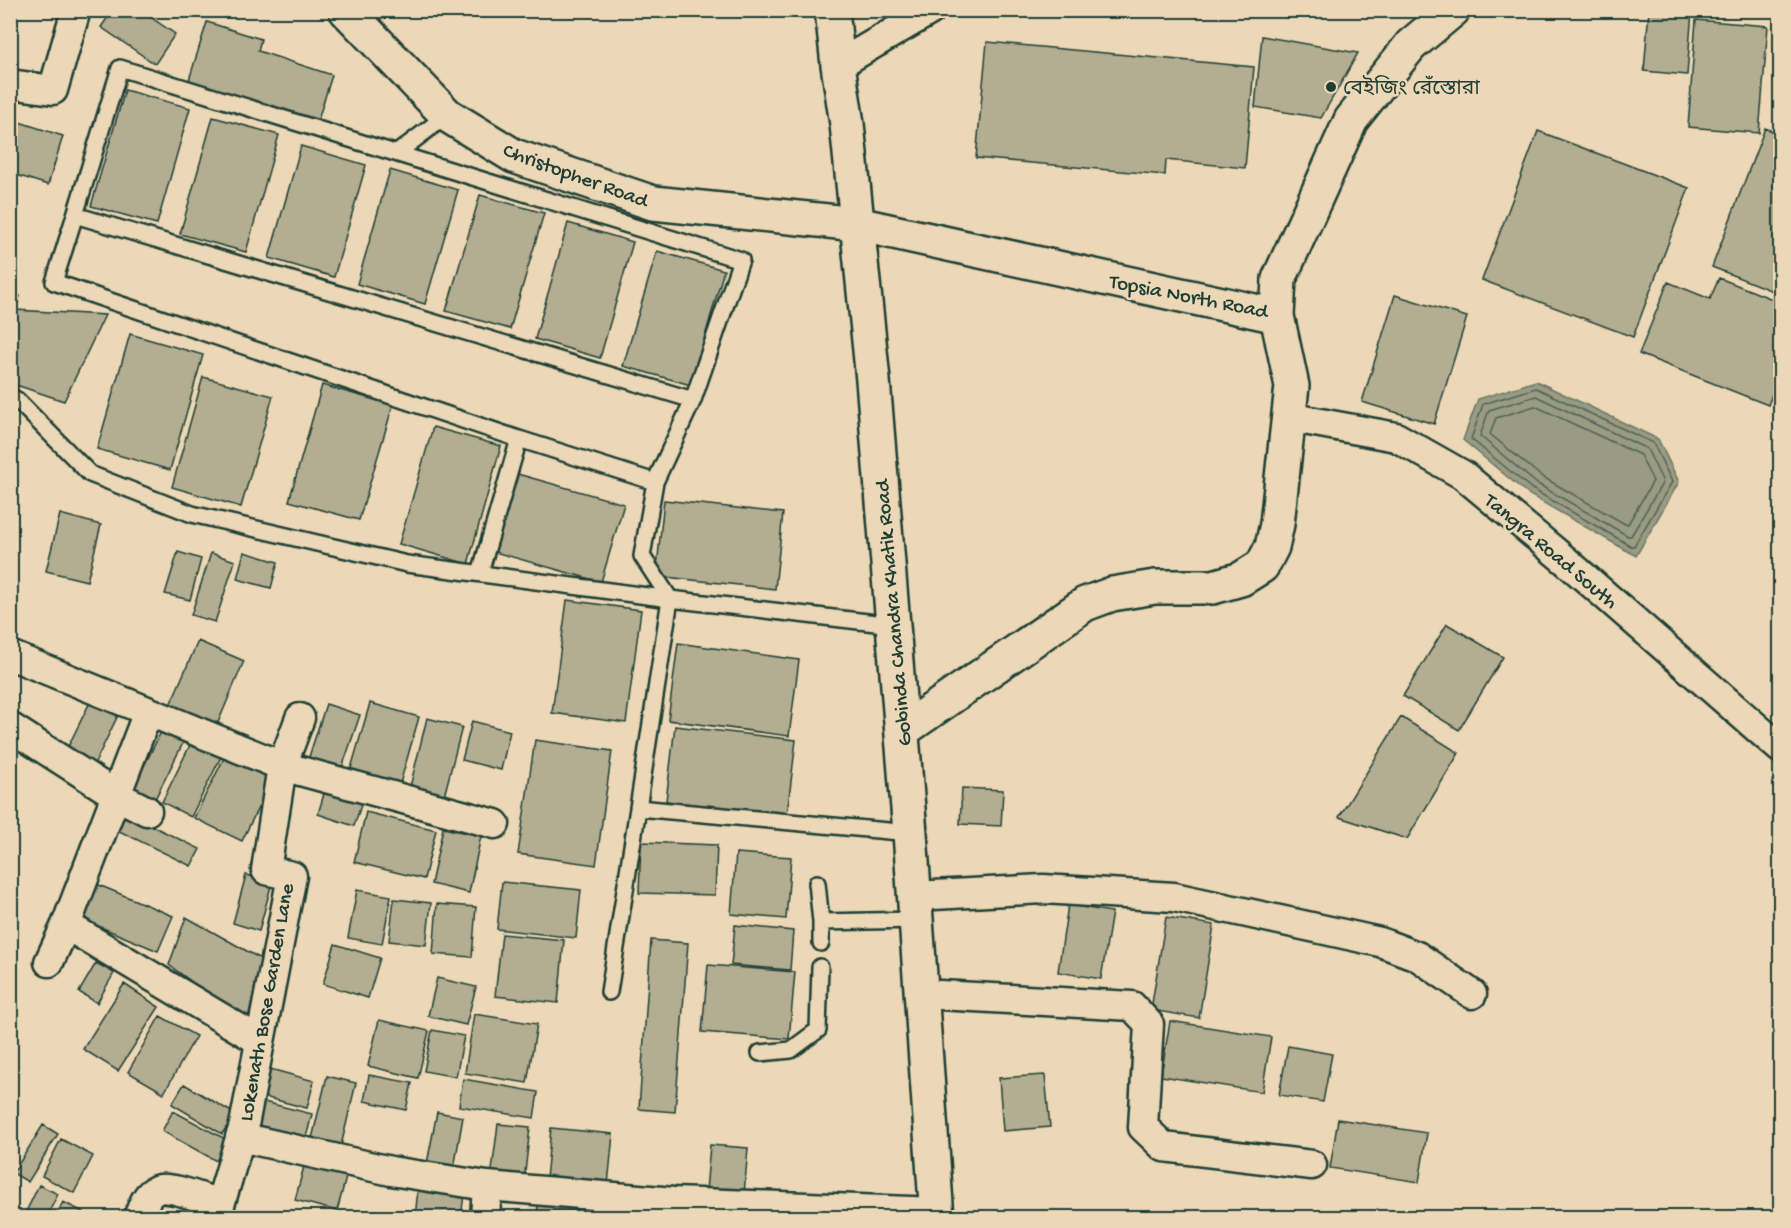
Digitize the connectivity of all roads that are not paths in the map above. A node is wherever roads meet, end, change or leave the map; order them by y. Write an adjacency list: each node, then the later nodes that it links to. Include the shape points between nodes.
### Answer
1 (76, 10): 7 (street, via 52,90)
2 (346, 10): 8 (street, Christopher Road)
3 (832, 10): 6 (street, Gobinda Chandra Khatik Road)
4 (931, 10): 6 (street)
5 (1453, 10): 12 (street, Topsia North Road, via 1411,45 1351,120 1279,279)
6 (838, 65): 11 (street, Gobinda Chandra Khatik Road)
7 (10, 84)
8 (447, 115): 9 (lane); 11 (street, Christopher Road, via 514,156 653,203)
9 (397, 153): 10 (lane, via 120,68); 14 (lane, via 741,260)
10 (75, 215): 14 (lane); 16 (lane, via 54,282)
11 (857, 224): 12 (street, Topsia North Road); 20 (street, Gobinda Chandra Khatik Road)
12 (1276, 316): 15 (street, via 1292,386)
13 (10, 397): 18 (lane, via 90,474 192,514 407,564)
14 (693, 400): 17 (lane)
15 (1288, 417): 25 (street, via 1277,524 1272,547 1262,566 1242,579 1213,587 1155,587 1112,594 1085,604); 26 (street, Tangra Road South, via 1396,437 1463,475)
16 (519, 439): 17 (lane); 18 (lane)
17 (655, 482): 19 (lane, via 642,556)
18 (480, 573): 19 (lane)
19 (670, 599): 20 (lane); 29 (lane)
20 (893, 625): 25 (street, Gobinda Chandra Khatik Road)
21 (10, 656): 22 (street)
22 (148, 712): 27 (street); 28 (street)
23 (300, 718): 27 (street, Lokenath Bose Garden Lane)
24 (10, 727): 28 (street)
25 (902, 731): 32 (street, Gobinda Chandra Khatik Road)
26 (1780, 748)
27 (282, 766): 31 (street); 43 (street, Lokenath Bose Garden Lane, via 266,870 292,876)
28 (116, 795): 30 (street); 36 (street)
29 (638, 808): 32 (lane); 40 (lane)
30 (147, 811)
31 (495, 824)
32 (910, 833): 34 (street, Gobinda Chandra Khatik Road)
33 (817, 884): 35 (lane)
34 (915, 908): 35 (lane); 41 (street, Gobinda Chandra Khatik Road); 42 (street, via 1042,889 1174,897 1380,942 1418,956)
35 (821, 922): 37 (lane)
36 (66, 925): 38 (street); 43 (street)
37 (821, 943)
38 (49, 962)
39 (820, 967): 44 (lane, via 818,1030 791,1050)
40 (609, 992)
41 (922, 994): 46 (street, via 1132,1006 1149,1023 1143,1127 1164,1147); 49 (street, Gobinda Chandra Khatik Road)
42 (1472, 994)
43 (260, 1041): 45 (street, Lokenath Bose Garden Lane)
44 (760, 1053)
45 (240, 1137): 47 (street, via 391,1171); 48 (street, Lokenath Bose Garden Lane)
46 (1312, 1165)
47 (486, 1186): 49 (street, via 674,1202); 51 (street)
48 (218, 1211): 50 (street, via 169,1188 156,1190 146,1199)
49 (937, 1215)
50 (138, 1218)
51 (485, 1218)

